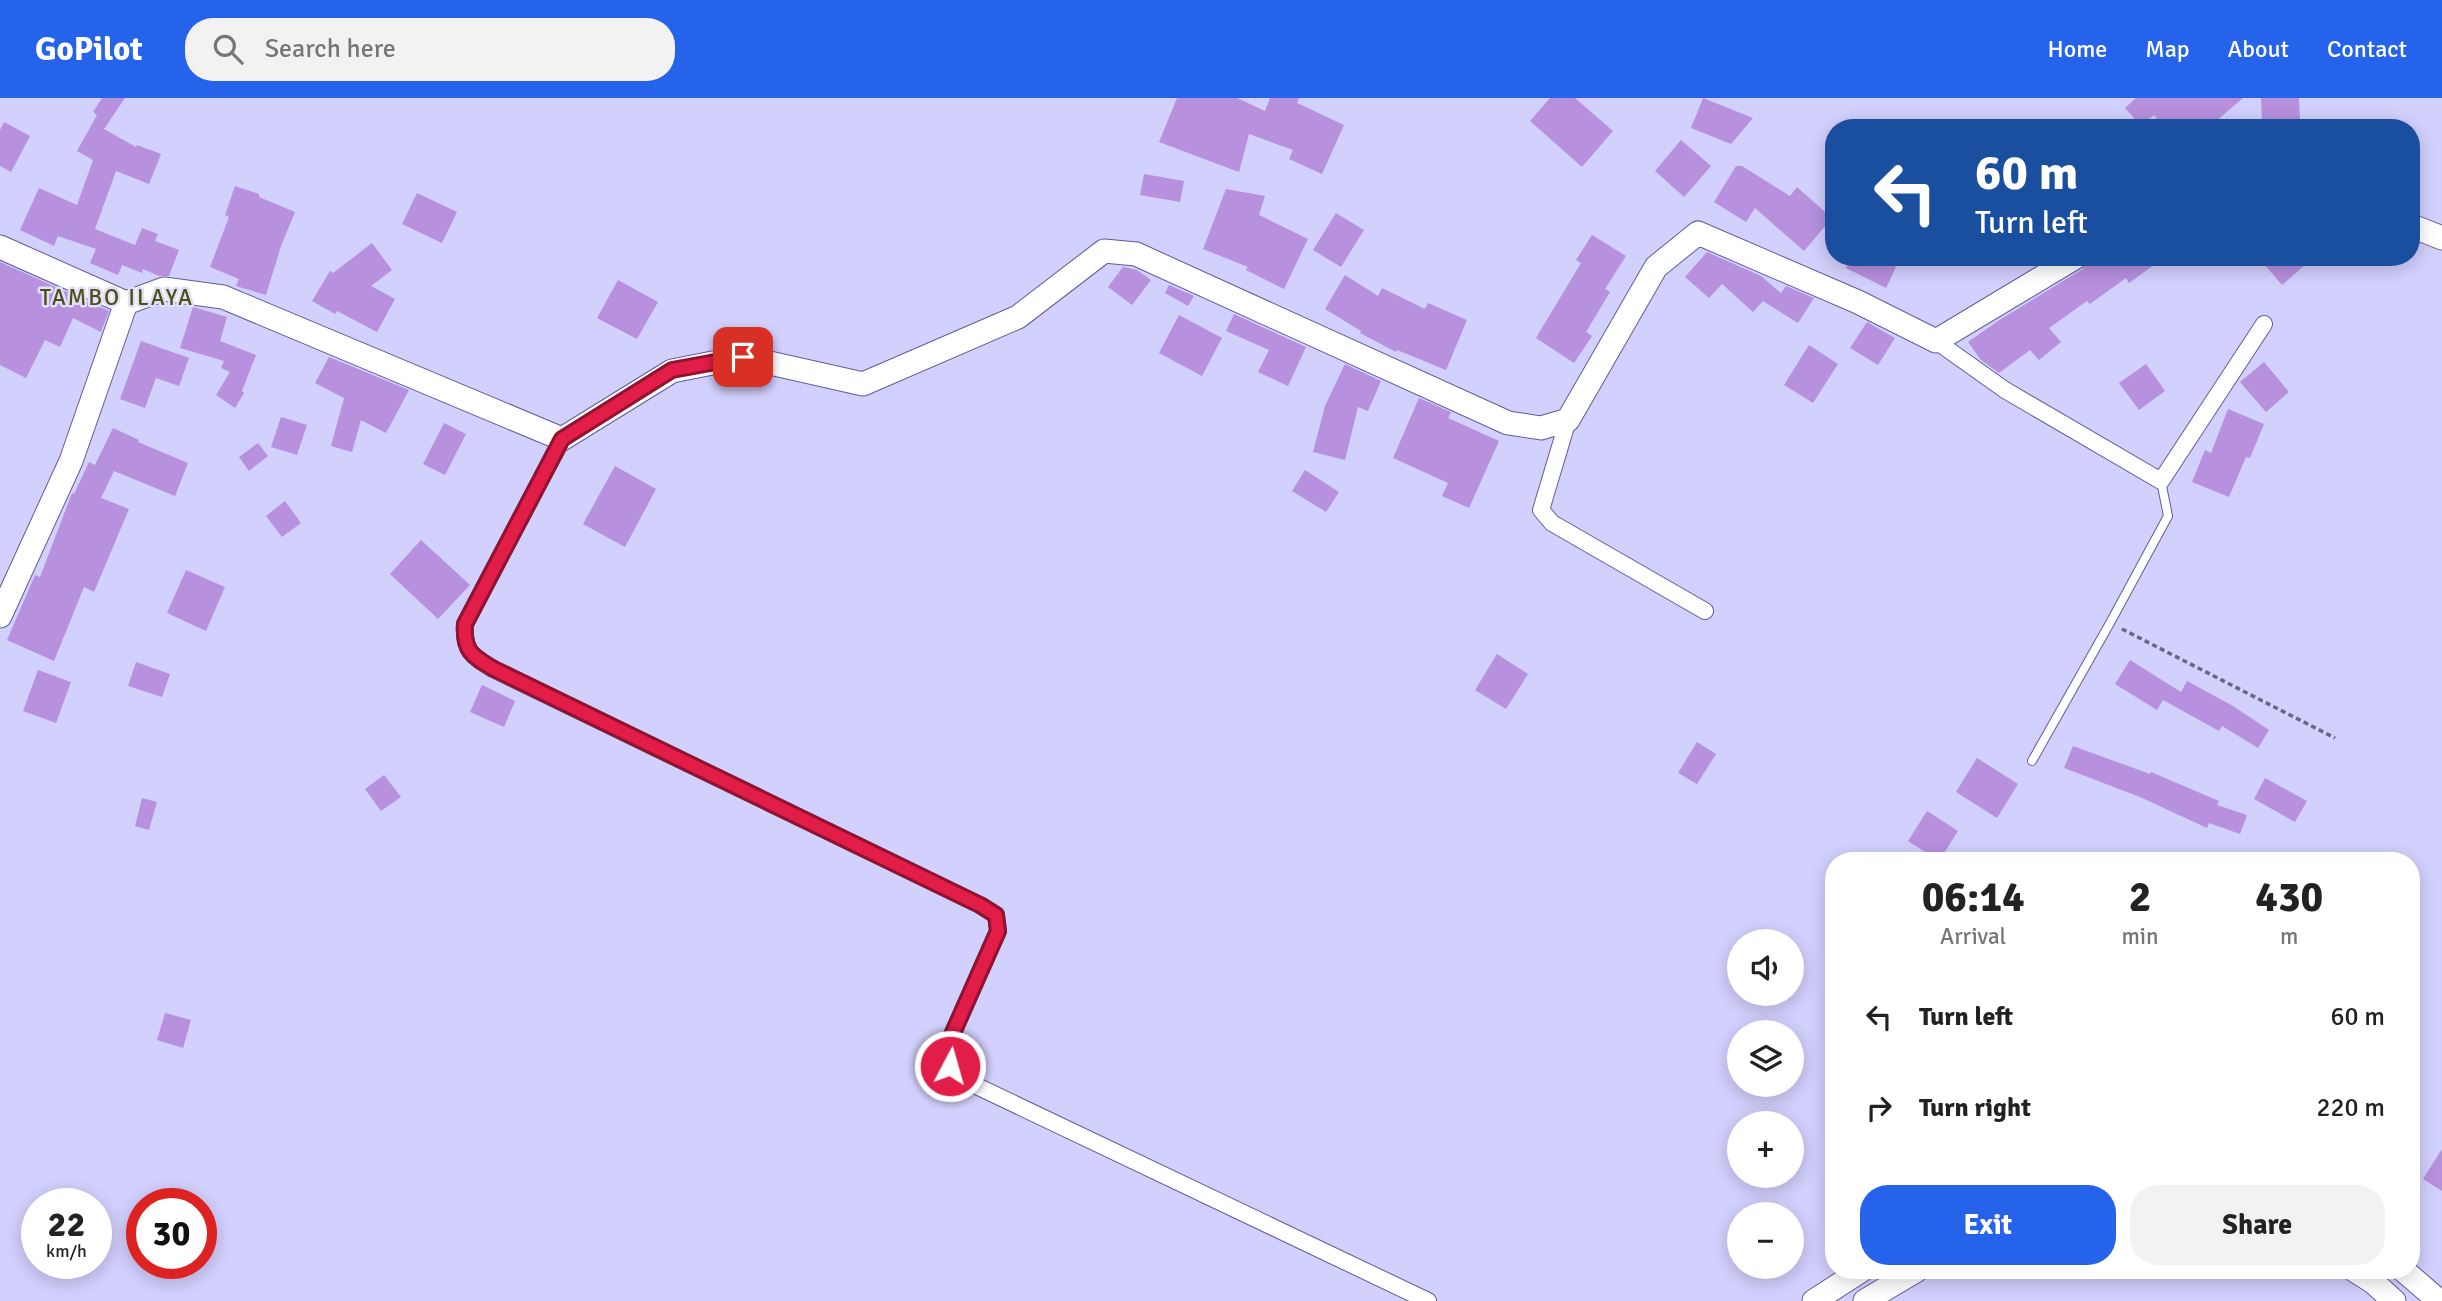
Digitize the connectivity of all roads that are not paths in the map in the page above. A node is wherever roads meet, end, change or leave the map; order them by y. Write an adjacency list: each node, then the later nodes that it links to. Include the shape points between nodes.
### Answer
1 (2420, 229): 2 (street)
2 (2442, 238)
3 (0, 247): 5 (street)
4 (2061, 266): 7 (street)
5 (126, 303): 9 (street, via 164,289 223,297); 12 (street, via 71,460)
6 (2264, 324): 10 (street)
7 (1936, 341): 8 (street, via 1698,233 1656,267); 10 (street, via 2005,390)
8 (1567, 420): 9 (street, via 1541,428 1508,423 1136,254 1104,251 1018,317 863,384 743,357 672,370); 11 (street, via 1541,510 1552,523)
9 (562, 439): 18 (street, via 465,624 464,639 472,656 996,915 998,931 948,1044 950,1066 964,1080)
10 (2161, 481): 13 (lane, via 2168,516)
11 (1705, 611)
12 (0, 616)
13 (2032, 761)
14 (1848, 1279): 19 (street)
15 (1902, 1279): 20 (street)
16 (2368, 1279): 21 (street)
17 (2413, 1279): 22 (street)
18 (1428, 1301)
19 (1814, 1301)
20 (1865, 1301)
21 (2394, 1301)
22 (2439, 1301)

